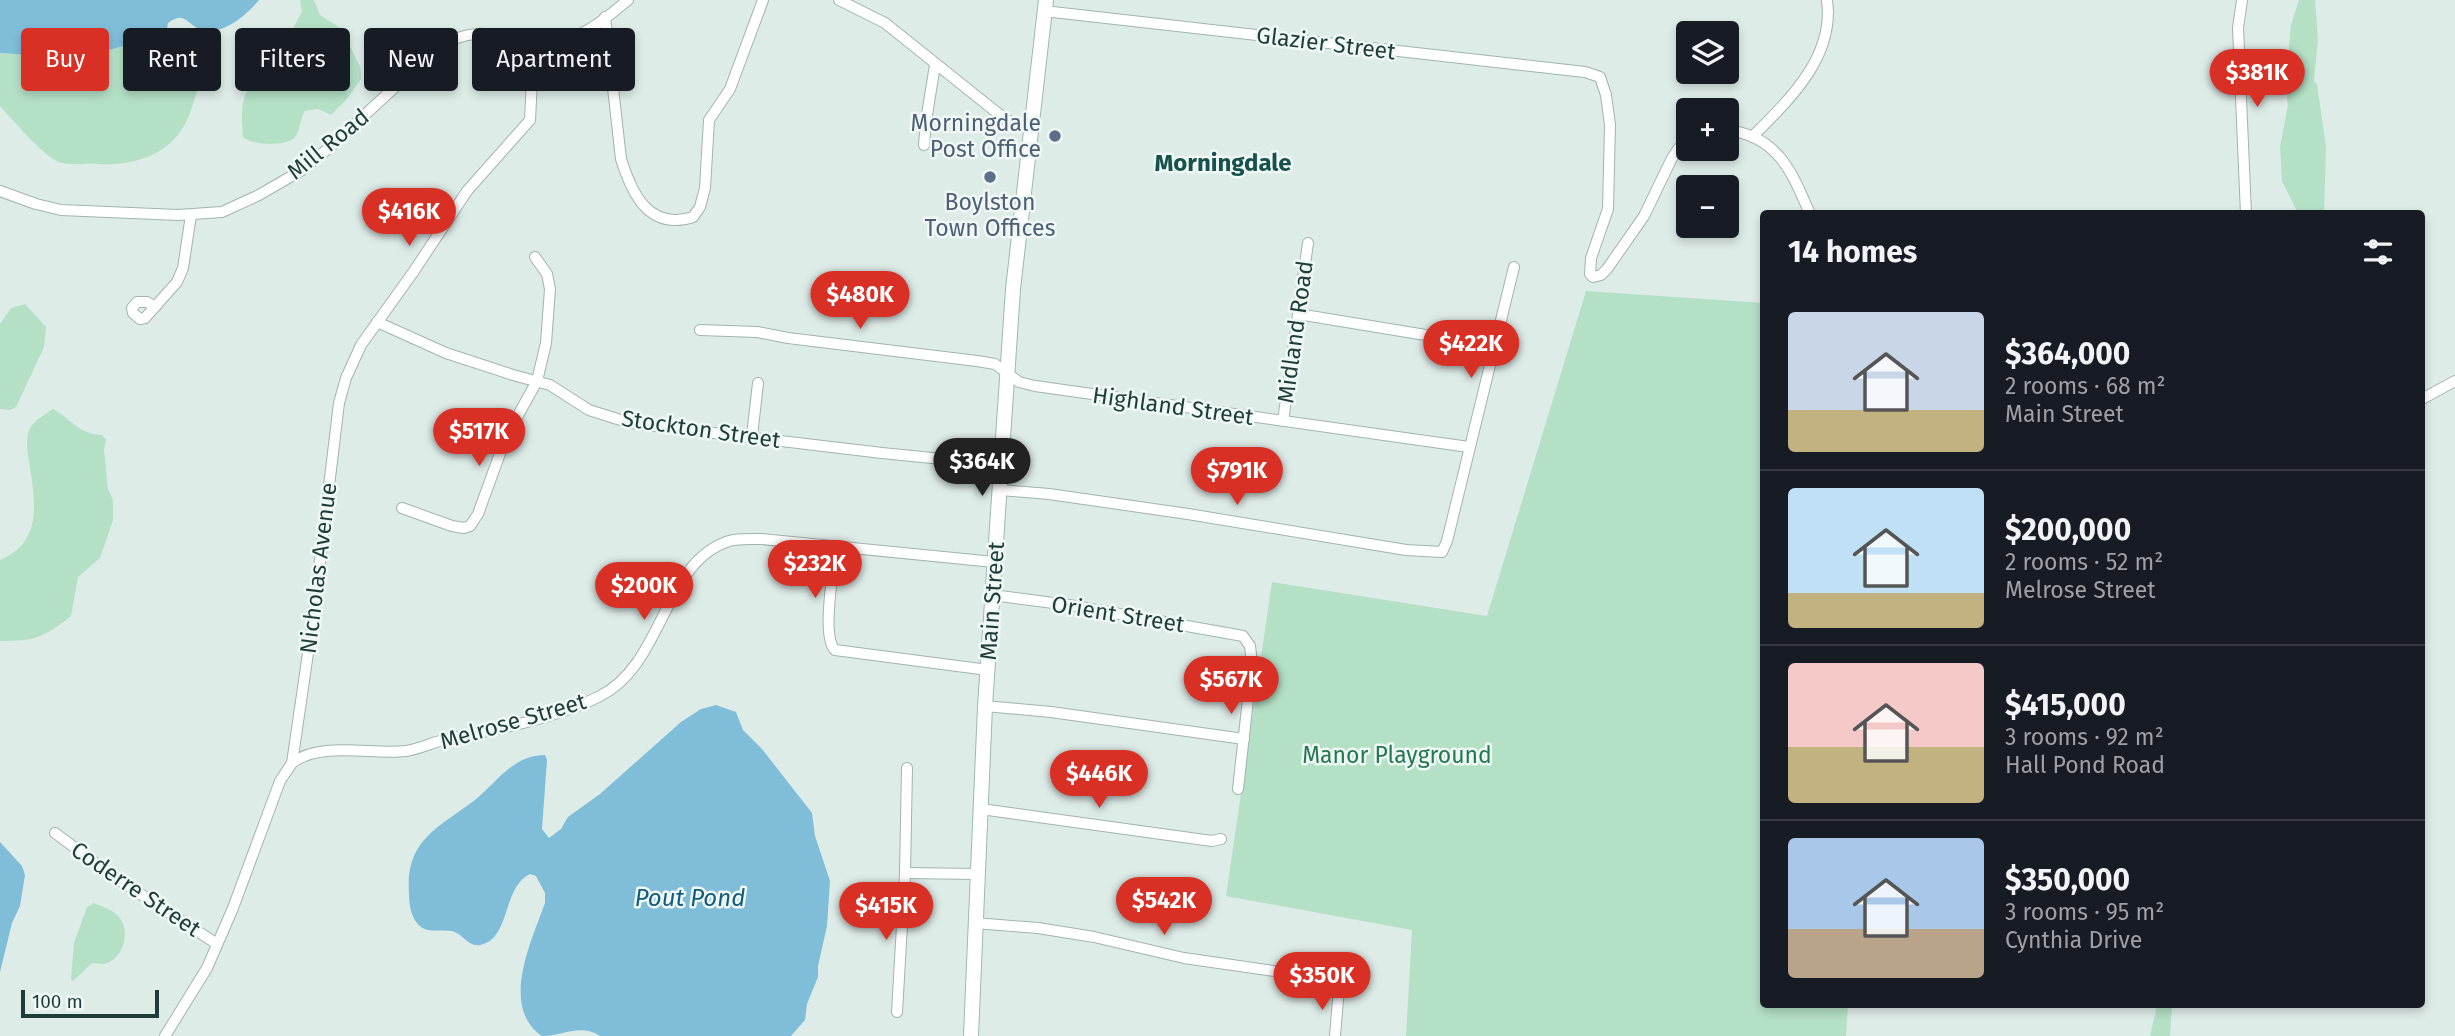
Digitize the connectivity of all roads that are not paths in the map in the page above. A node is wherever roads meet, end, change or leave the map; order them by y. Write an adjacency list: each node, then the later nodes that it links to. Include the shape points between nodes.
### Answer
1 (628, 0): 7 (street, Mill Road)
2 (763, 0): 7 (street, via 730,89 709,120 700,207 693,217 683,220 653,214 641,204 626,175)
3 (839, 0): 10 (street, via 885,23)
4 (1827, 0): 14 (street, via 1827,30 1818,56 1790,98)
5 (2242, 0): 19 (street, via 2238,28)
6 (1045, 5): 12 (main road, Main Street); 16 (street, Glazier Street, via 1600,77 1610,125 1608,200 1591,258 1593,277 1607,269 1644,216)
7 (605, 18): 8 (street, Mill Road)
8 (587, 28)
9 (472, 35): 20 (street, Mill Road, via 451,39 302,170 238,206)
10 (935, 65): 12 (street, via 1005,119); 15 (street)
11 (531, 91): 26 (street, Nicholas Avenue, via 530,120 467,191)
12 (1031, 130): 29 (main road, Main Street)
13 (1739, 133): 14 (street)
14 (1752, 137): 18 (street, via 1782,158)
15 (924, 145)
16 (1676, 154)
17 (0, 191): 20 (street, Mill Road, via 61,210)
18 (1808, 210)
19 (2246, 210)
20 (191, 215): 24 (street, via 183,268)
21 (1308, 243): 25 (street, Midland Road)
22 (535, 257): 31 (street, via 547,274 550,289 546,343)
23 (1514, 267): 28 (street)
24 (155, 307)
25 (1298, 314): 28 (street, via 1480,344); 34 (street, Midland Road)
26 (377, 323): 31 (street, Stockton Street, via 446,353); 46 (street, Nicholas Avenue, via 351,364 338,403)
27 (700, 330): 29 (street, Highland Street, via 757,332 976,361 995,364)
28 (1493, 350): 36 (street)
29 (1007, 372): 34 (street, Highland Street, via 1019,382 1035,386); 37 (main road, Main Street)
30 (2455, 381): 33 (street)
31 (537, 382): 35 (street, Stockton Street, via 558,388 589,410 629,422); 39 (street, via 506,437 473,523 458,528)
32 (758, 383): 35 (street)
33 (2425, 397)
34 (1283, 421): 36 (street, Highland Street)
35 (752, 436): 37 (street, Stockton Street)
36 (1469, 447): 38 (street, via 1445,548 1438,552)
37 (1002, 465): 38 (main road, Main Street)
38 (1000, 490): 41 (main road, Main Street)
39 (402, 508)
40 (836, 547): 41 (street, Melrose Street); 43 (street, via 829,628 835,650); 46 (street, Melrose Street, via 738,539 716,547 683,578 636,666 602,695 572,708 409,750 319,752)
41 (994, 562): 42 (main road, Main Street)
42 (992, 596): 43 (main road, Main Street); 45 (street, Orient Street, via 1243,636 1252,663)
43 (988, 670): 44 (main road, Main Street)
44 (985, 706): 45 (street); 49 (main road, Main Street)
45 (1244, 740): 48 (street)
46 (292, 763): 55 (street, Nicholas Avenue, via 280,781)
47 (907, 768): 52 (street)
48 (1238, 789)
49 (981, 809): 51 (street); 53 (main road, Main Street)
50 (55, 833): 55 (street, Coderre Street)
51 (1221, 839)
52 (905, 873): 53 (street); 56 (street)
53 (978, 874): 54 (main road, Main Street)
54 (975, 923): 58 (main road, Main Street); 59 (street, via 1094,937 1184,958 1329,979 1338,984)
55 (217, 944): 57 (street, Nicholas Avenue)
56 (897, 1012)
57 (165, 1036)
58 (971, 1036)
59 (1335, 1036)

